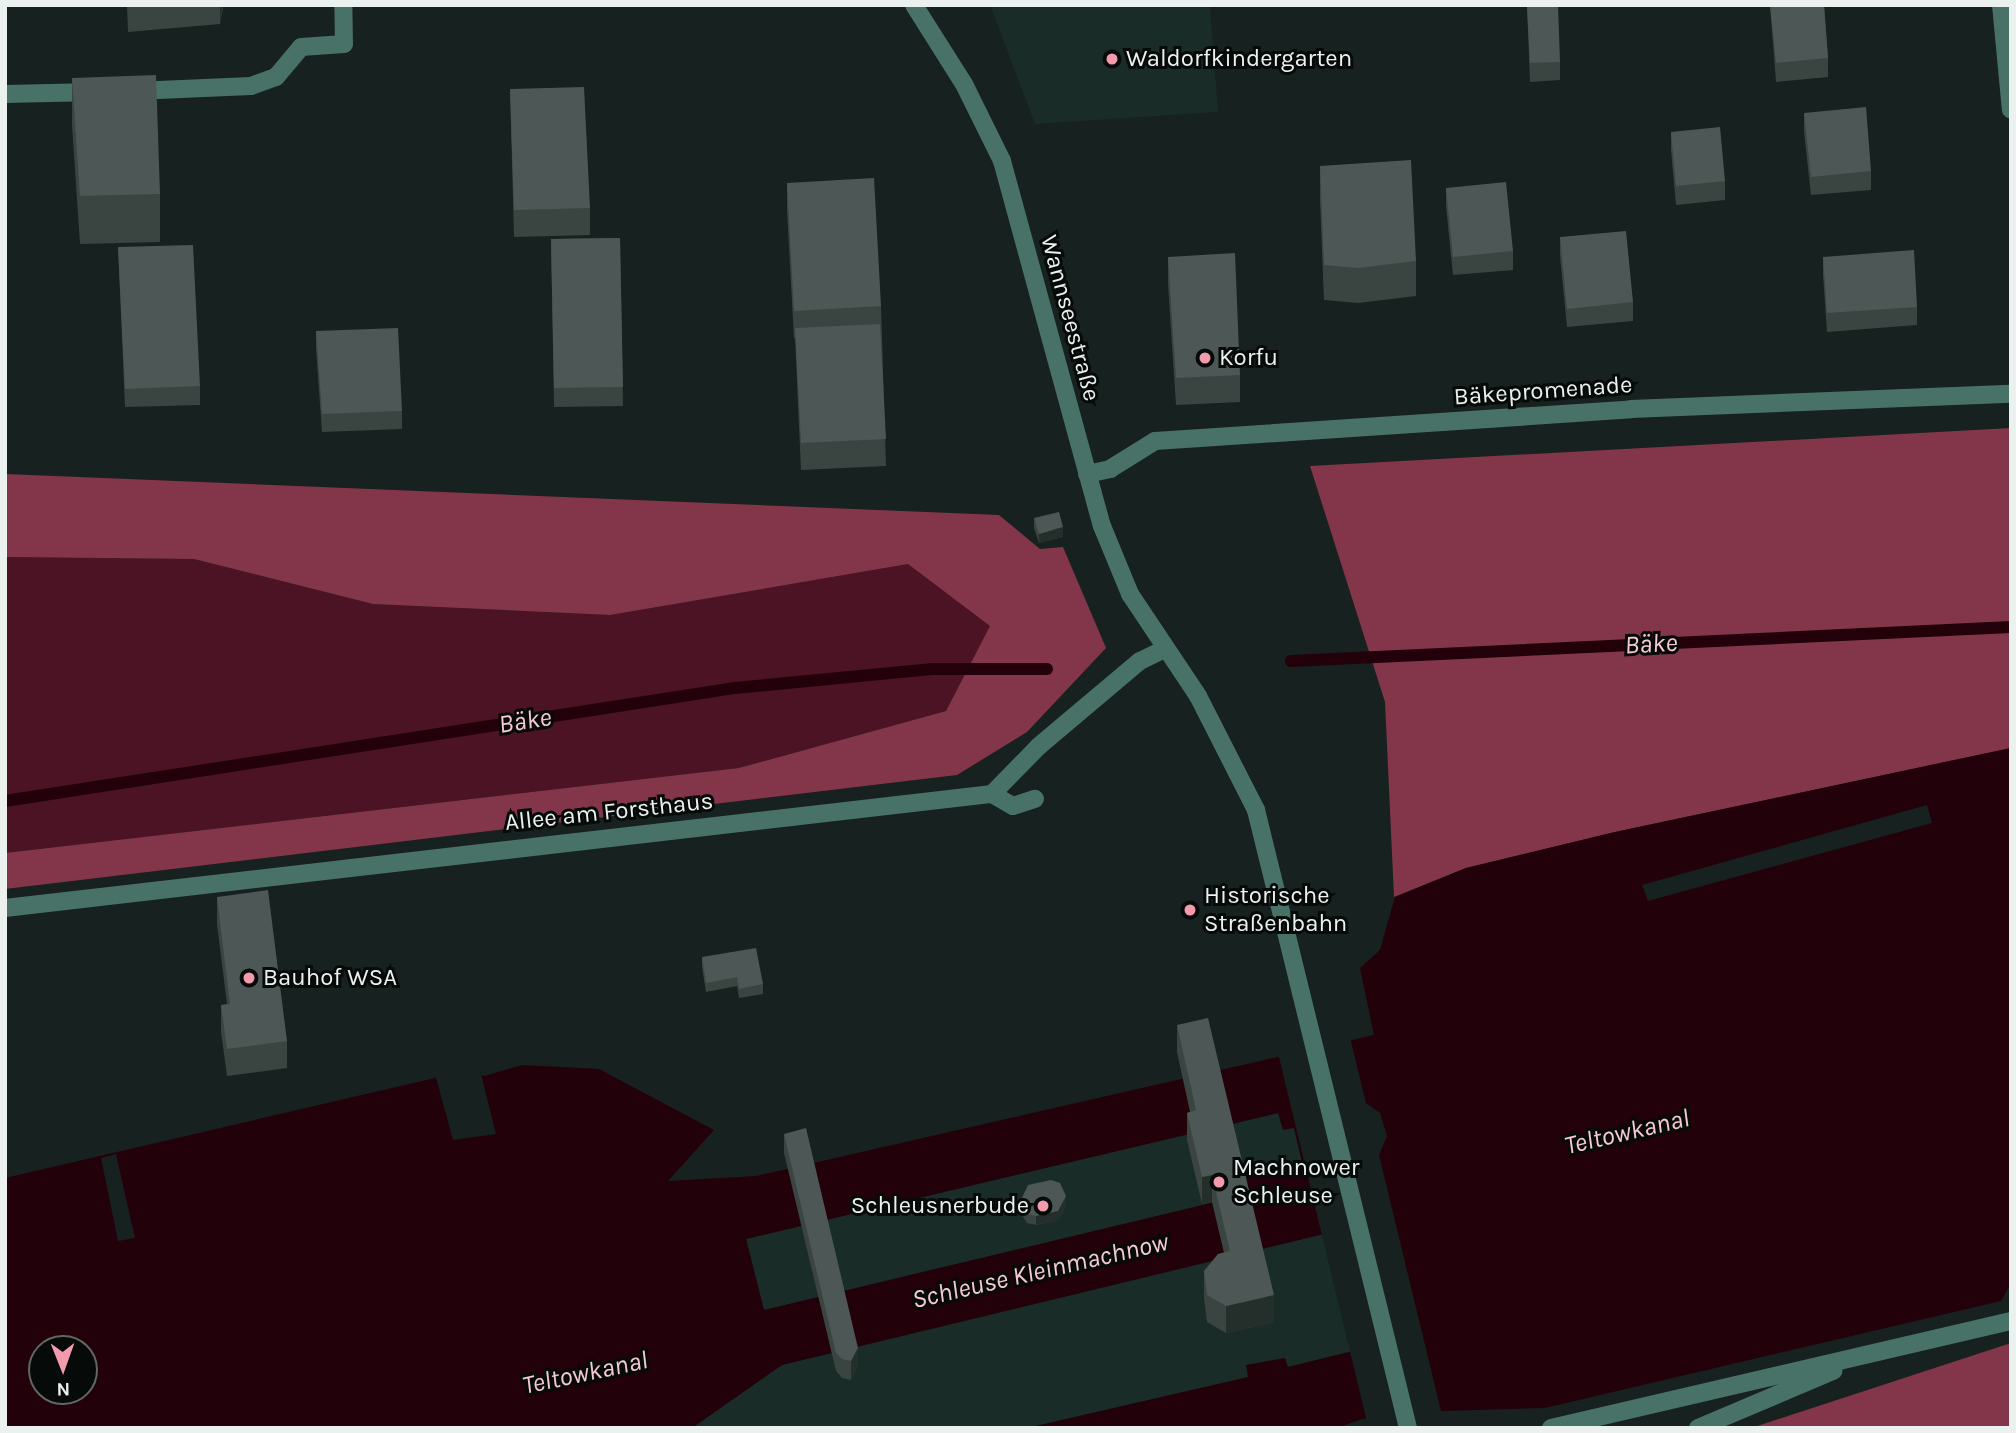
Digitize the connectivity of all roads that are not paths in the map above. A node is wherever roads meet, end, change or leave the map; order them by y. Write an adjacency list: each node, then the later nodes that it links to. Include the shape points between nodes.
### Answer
1 (343, 5): 4 (street, via 344,44 301,47 276,77 251,86)
2 (914, 5): 7 (street, Wannseestraße, via 964,84 1002,161)
3 (2001, 5): 5 (street)
4 (5, 94)
5 (2011, 110)
6 (2011, 394): 7 (street, Bäkepromenade, via 1631,409 1155,441 1110,469)
7 (1087, 474): 8 (street, Wannseestraße, via 1130,594)
8 (1165, 649): 9 (street, via 1140,661 1039,746); 14 (street, Wannseestraße, via 1198,696 1244,778 1296,961)
9 (992, 794): 10 (street, via 1013,806); 11 (street, Allee am Forsthaus)
10 (1035, 799)
11 (5, 908)
12 (2011, 1321): 13 (street)
13 (1878, 1352): 15 (street); 16 (street)
14 (1408, 1428)
15 (1551, 1428)
16 (1698, 1428)

